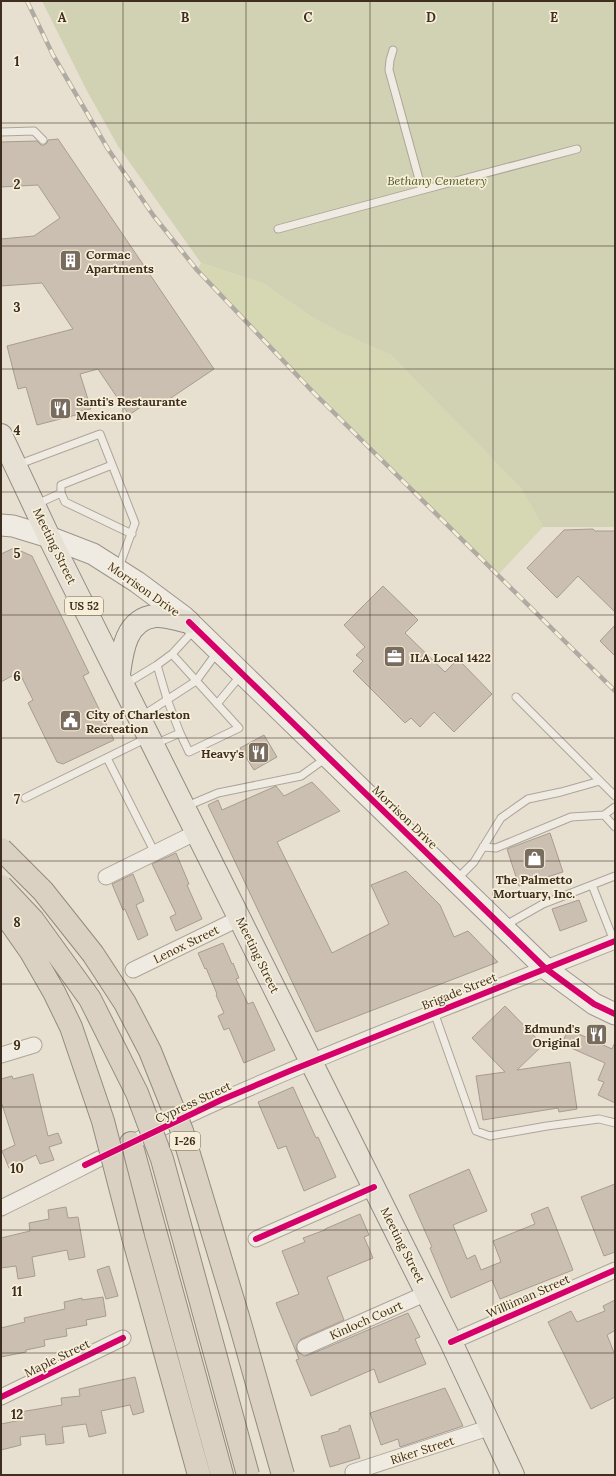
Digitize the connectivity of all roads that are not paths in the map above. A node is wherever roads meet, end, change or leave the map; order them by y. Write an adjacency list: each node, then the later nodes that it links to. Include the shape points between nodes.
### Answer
1 (393, 50): 5 (lane, via 389,70)
2 (1, 132): 3 (lane, via 34,131)
3 (43, 140)
4 (577, 149): 5 (lane)
5 (422, 190): 6 (lane)
6 (278, 230)
7 (1, 435): 9 (main road, Meeting Street / US 52)
8 (112, 465): 9 (lane, via 100,434); 10 (lane, via 61,485); 13 (lane, via 135,523)
9 (16, 466): 11 (main road, Meeting Street / US 52)
10 (61, 493): 11 (lane); 13 (lane, via 65,502)
11 (34, 505): 14 (main road, Meeting Street / US 52)
12 (1, 525): 14 (main road, Morrison Drive)
13 (132, 534): 15 (lane)
14 (49, 537): 15 (main road, Morrison Drive, via 93,554); 21 (main road, Meeting Street / US 52)
15 (118, 570): 16 (main road, Morrison Drive)
16 (192, 625): 17 (main road, Morrison Drive); 18 (lane); 21 (main road, via 162,616 154,616 139,622 125,642)
17 (218, 650): 20 (main road, Morrison Drive); 22 (lane)
18 (172, 654): 19 (lane); 22 (lane)
19 (157, 665): 21 (lane); 24 (lane)
20 (243, 674): 25 (lane); 29 (main road, Morrison Drive)
21 (121, 680): 26 (main road, Meeting Street / US 52)
22 (196, 681): 24 (lane); 25 (lane)
23 (516, 697): 31 (lane)
24 (167, 699): 26 (lane); 27 (lane)
25 (217, 704): 27 (lane, via 239,728 189,752)
26 (140, 718): 28 (main road, Meeting Street / US 52)
27 (180, 733): 28 (lane)
28 (151, 741): 30 (lane); 34 (main road, Meeting Street / US 52)
29 (328, 757): 34 (lane, via 301,776 218,793); 44 (main road, Morrison Drive)
30 (108, 758): 33 (lane); 41 (lane)
31 (600, 781): 32 (lane); 39 (lane, via 528,799 501,818)
32 (615, 796)
33 (25, 798)
34 (184, 807): 38 (main road, Meeting Street / US 52)
35 (615, 807): 36 (lane)
36 (604, 816): 37 (lane); 39 (lane, via 571,817 496,848)
37 (615, 827)
38 (197, 832): 41 (street); 48 (main road, Meeting Street / US 52)
39 (483, 847): 44 (lane, via 474,862)
40 (1, 849): 74 (highway, I-26, bridge, via 43,890 93,954 125,1003 150,1051 182,1130)
41 (155, 853): 43 (street)
42 (615, 876): 45 (lane)
43 (106, 877)
44 (455, 882): 49 (main road, Morrison Drive)
45 (592, 885): 49 (lane, via 543,904); 50 (lane)
46 (1, 886): 73 (highway, I-26, bridge, via 33,920 90,999 138,1092 162,1159)
47 (1, 909): 71 (highway, bridge, via 31,952 54,992 71,1027 85,1067 103,1121)
48 (240, 918): 52 (street, Lenox Street); 57 (main road, Meeting Street / US 52)
49 (502, 927): 51 (main road, Morrison Drive)
50 (615, 941): 51 (street, Brigade Street)
51 (545, 968): 53 (street, Brigade Street); 54 (main road, Morrison Drive, via 594,1004)
52 (133, 970)
53 (434, 1012): 57 (street, Brigade Street); 58 (lane, via 476,1131 490,1136 600,1119)
54 (615, 1014)
55 (34, 1045): 56 (street)
56 (1, 1055)
57 (311, 1062): 59 (street, Cypress Street, via 221,1100); 60 (main road, Meeting Street / US 52)
58 (615, 1123)
59 (131, 1143): 61 (street, Cypress Street); 72 (highway)
60 (374, 1187): 62 (street); 64 (main road, Meeting Street / US 52)
61 (1, 1208)
62 (256, 1239)
63 (615, 1270): 66 (street, Williiman Street)
64 (427, 1293): 66 (main road, Meeting Street / US 52); 67 (street, Kinloch Court)
65 (123, 1338): 68 (street, Maple Street)
66 (451, 1342): 69 (main road, Meeting Street / US 52)
67 (305, 1347)
68 (1, 1397)
69 (491, 1427): 70 (street, Riker Street); 75 (main road, Meeting Street / US 52)
70 (353, 1472)
71 (199, 1475)
72 (222, 1475)
73 (248, 1475)
74 (283, 1475)
75 (513, 1475)

